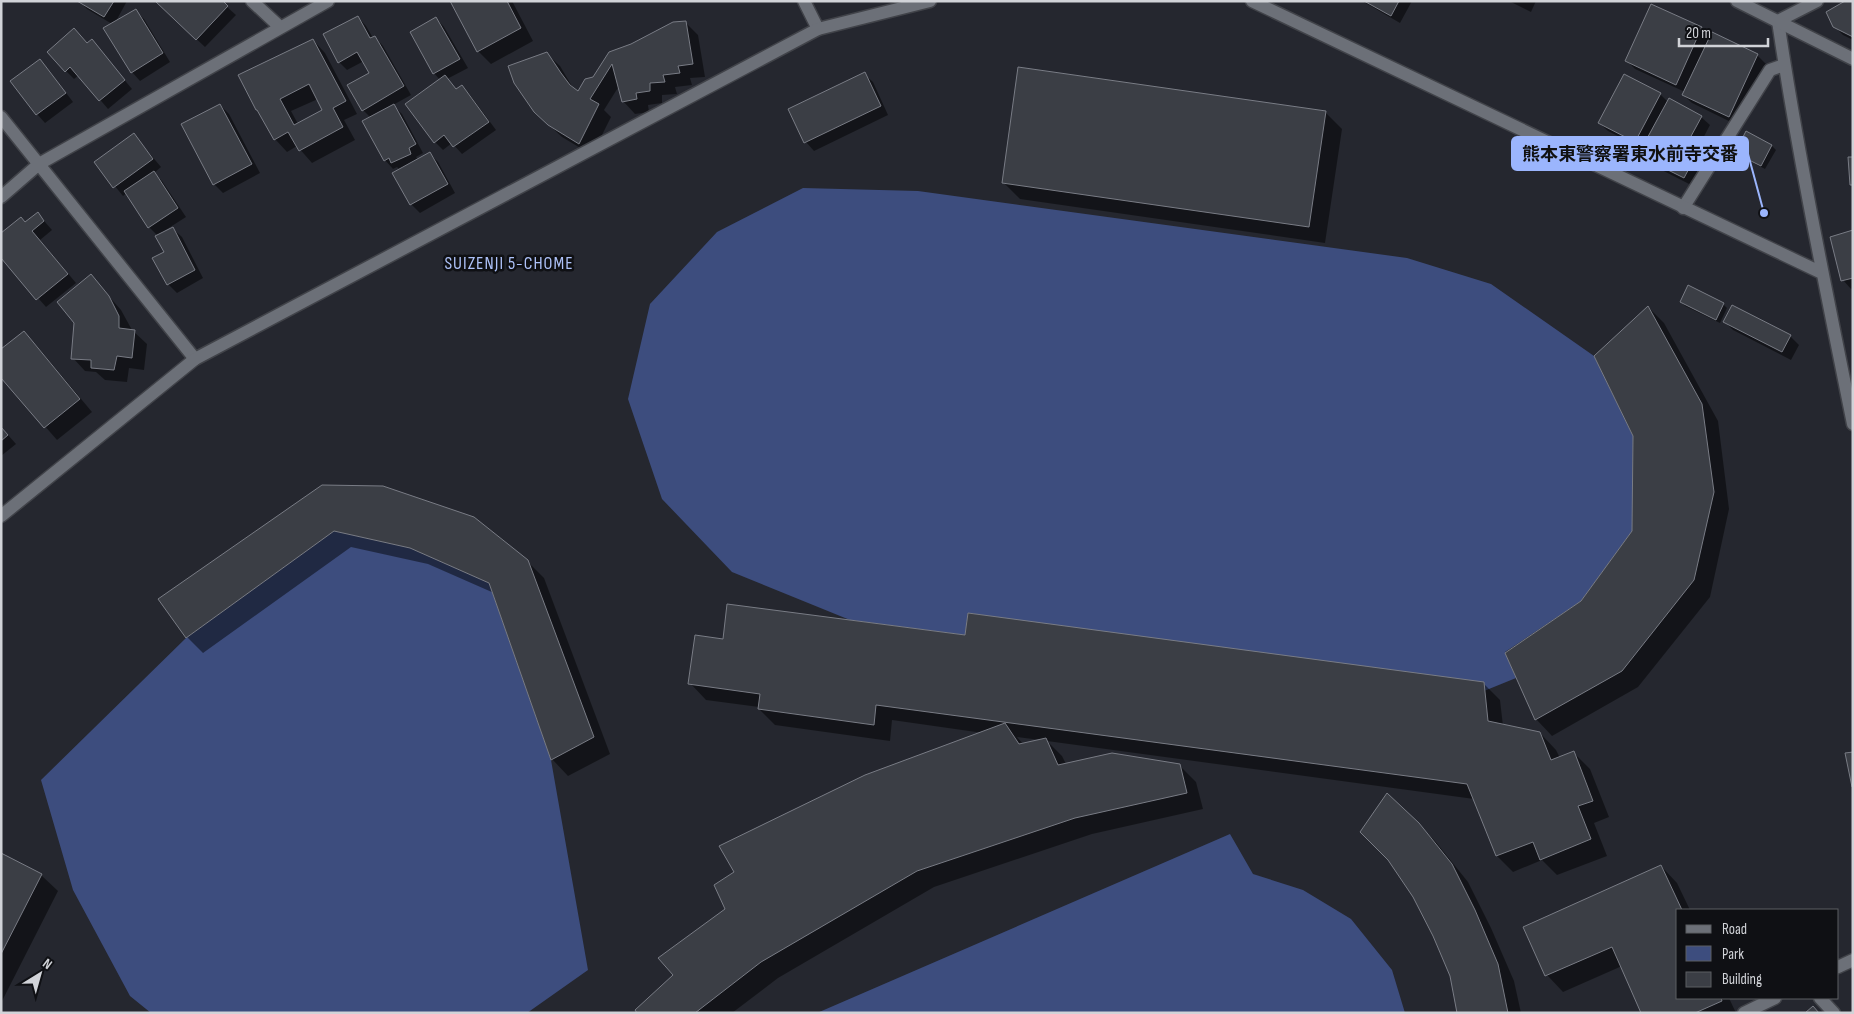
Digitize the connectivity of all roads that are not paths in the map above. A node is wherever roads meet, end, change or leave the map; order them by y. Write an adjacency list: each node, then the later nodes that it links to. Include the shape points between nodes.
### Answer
1 (252, 1): 9 (street)
2 (328, 1): 9 (street)
3 (804, 1): 10 (street)
4 (930, 1): 10 (street)
5 (1252, 1): 16 (street)
6 (1737, 1): 8 (street)
7 (1816, 1): 8 (street)
8 (1778, 22): 11 (street); 12 (street)
9 (280, 27): 14 (street)
10 (818, 29): 18 (street)
11 (1853, 59)
12 (1784, 65): 16 (street, via 1770,70); 17 (street)
13 (1, 117): 14 (street)
14 (39, 164): 15 (street); 18 (street)
15 (1, 197)
16 (1683, 208): 17 (street)
17 (1822, 273): 19 (street)
18 (195, 359): 20 (street)
19 (1853, 424)
20 (1, 516)
21 (1853, 960): 22 (street)
22 (1839, 967)
23 (1773, 999): 25 (street)
24 (1821, 999): 26 (street)
25 (1744, 1013)
26 (1834, 1013)

